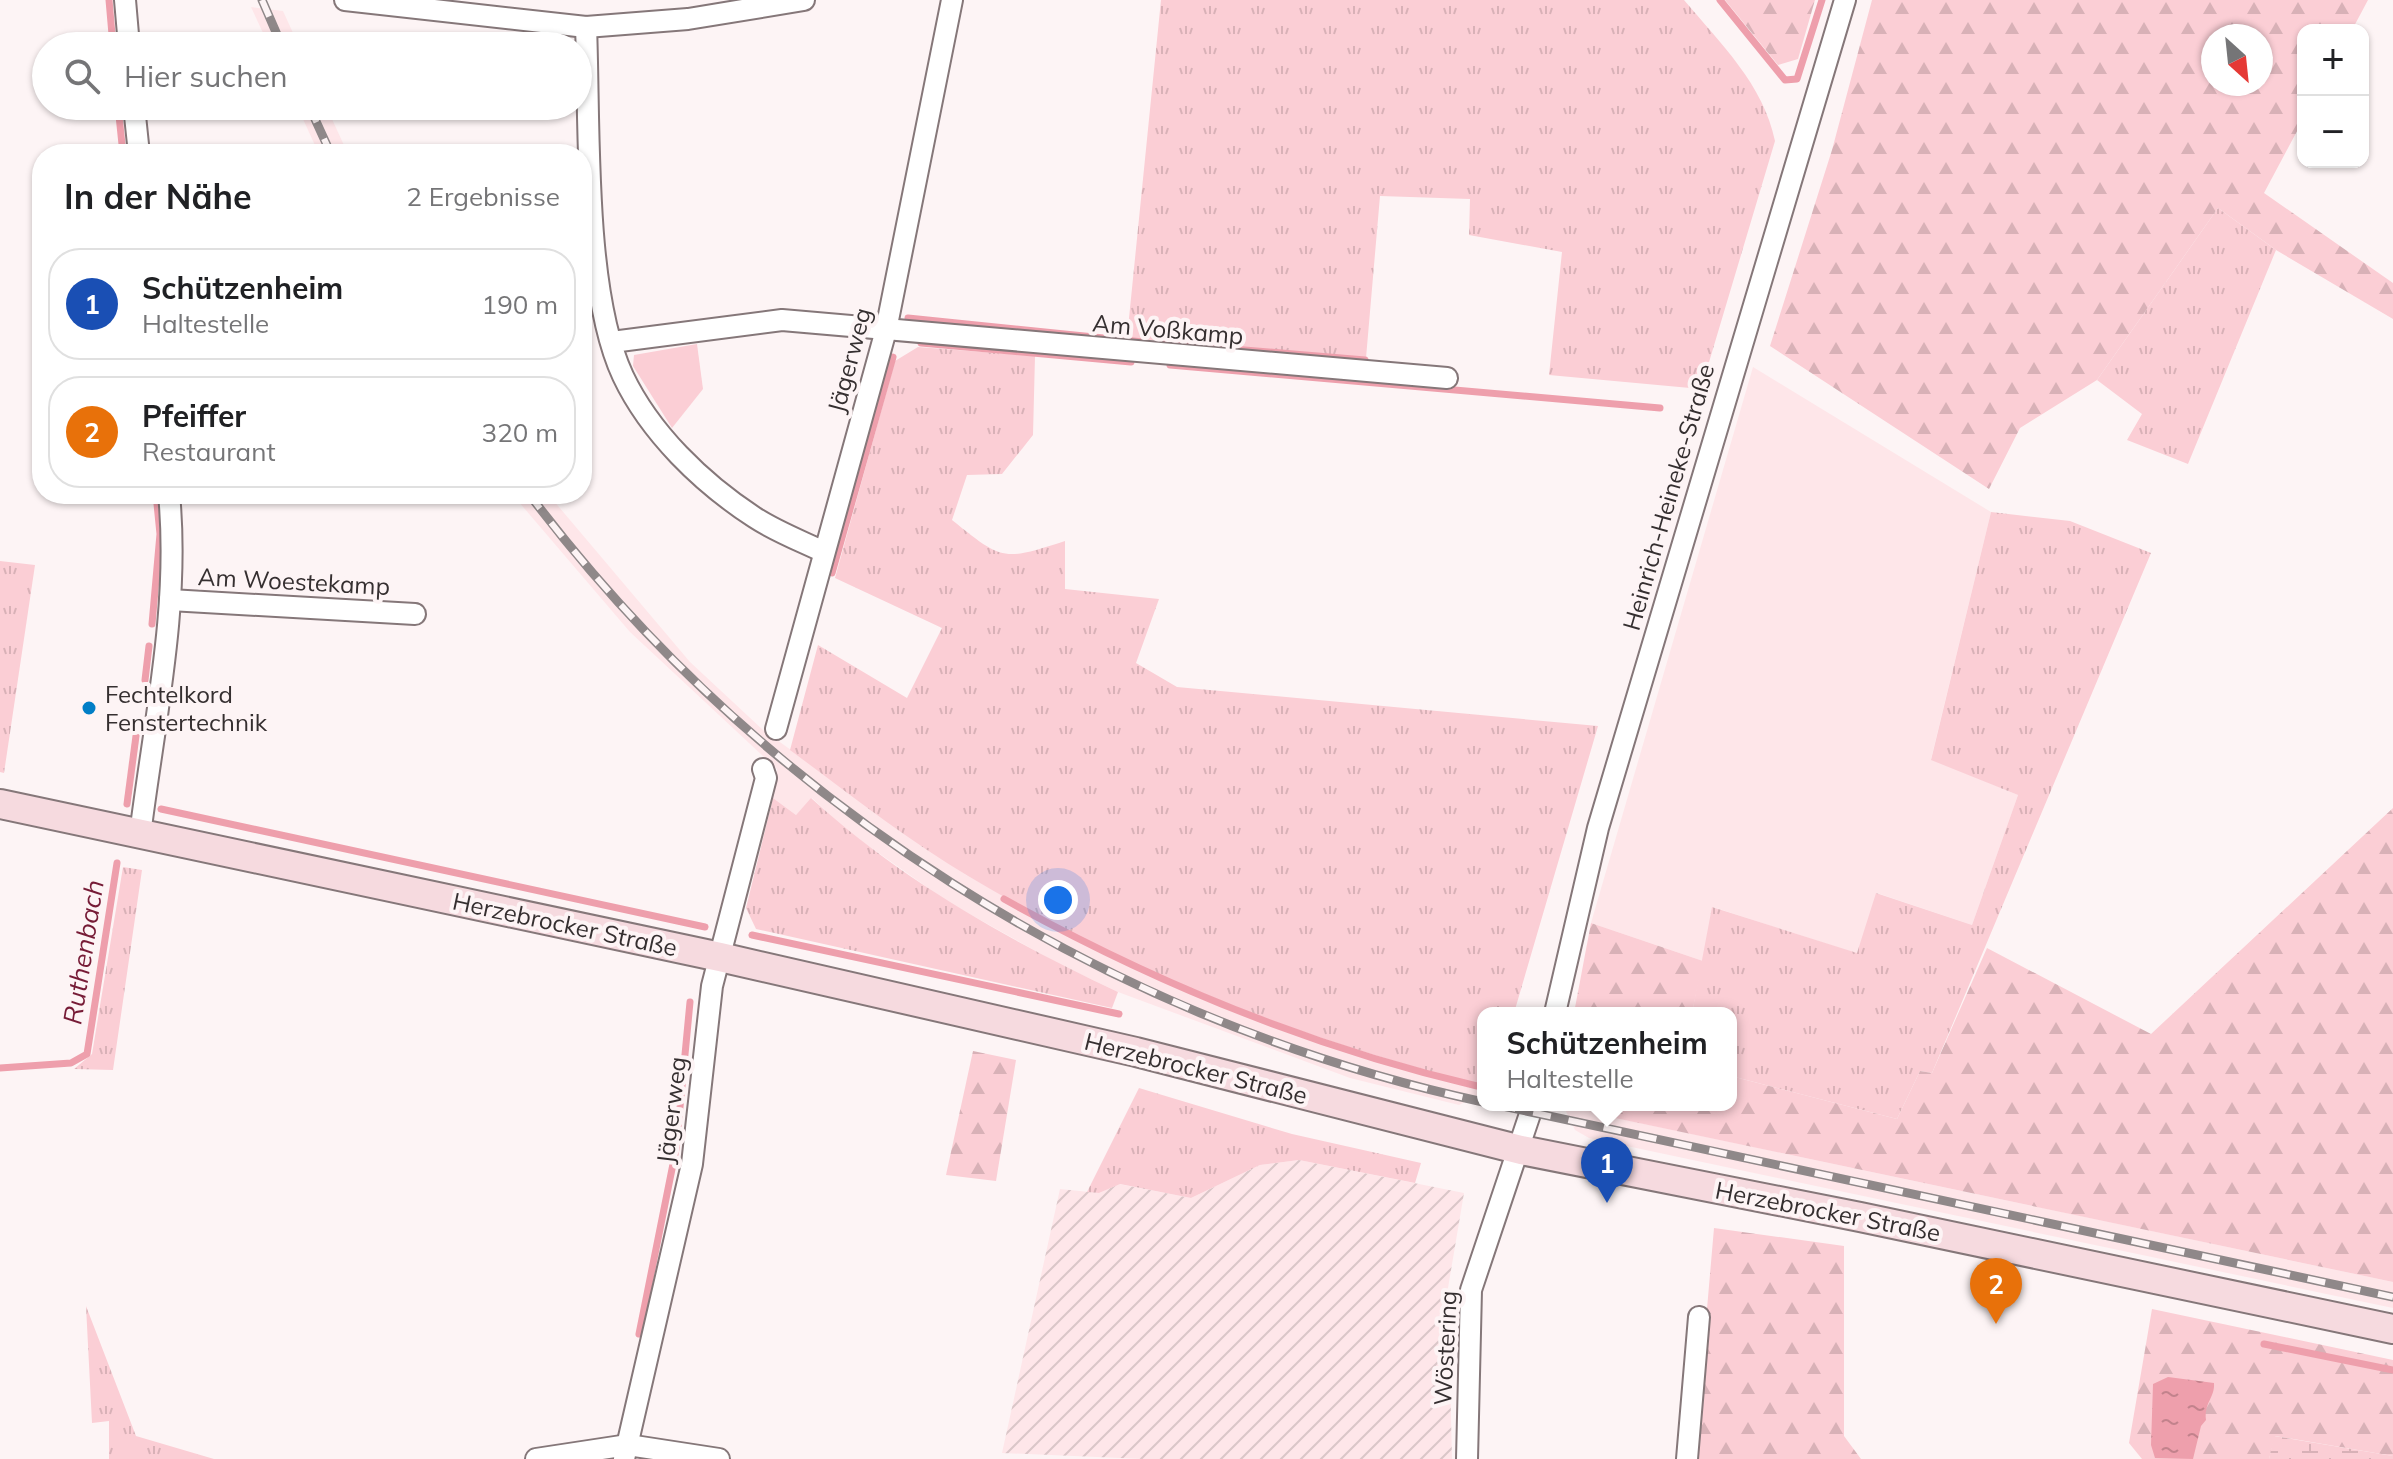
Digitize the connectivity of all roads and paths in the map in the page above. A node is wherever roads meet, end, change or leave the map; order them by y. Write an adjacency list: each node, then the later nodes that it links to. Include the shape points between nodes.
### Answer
1 (125, 0): 8 (street)
2 (345, 0): 6 (street)
3 (804, 0): 7 (street, via 688,19)
4 (952, 0): 15 (street, Jägerweg)
5 (1845, 0): 27 (street, Heinrich-Heineke-Straße, via 1598,828)
6 (421, 4): 7 (street)
7 (586, 27): 9 (street)
8 (128, 32)
9 (586, 32)
10 (135, 120): 12 (street)
11 (589, 120): 13 (street)
12 (138, 144)
13 (590, 144)
14 (592, 191): 16 (street, via 602,308)
15 (886, 330): 16 (street, Am Voßkamp, via 782,320); 17 (street, Am Voßkamp); 19 (street, Jägerweg)
16 (612, 342): 19 (street, via 623,376 659,430 702,479 756,519)
17 (1447, 378)
18 (170, 504): 20 (street, Am Woestekamp)
19 (824, 552): 22 (street, Jägerweg)
20 (170, 600): 21 (street, Am Woestekamp); 25 (street, Am Woestekamp)
21 (415, 614)
22 (776, 729)
23 (763, 769): 26 (street, Jägerweg, via 766,778)
24 (0, 804): 25 (main road, Herzebrocker Straße)
25 (140, 835): 26 (main road, Herzebrocker Straße)
26 (720, 957): 29 (main road, Herzebrocker Straße, via 1136,1052); 32 (street, Jägerweg, via 712,986 692,1164)
27 (1556, 1007)
28 (1531, 1111): 29 (street)
29 (1521, 1150): 31 (main road, Herzebrocker Straße); 35 (street, Wöstering, via 1471,1290)
30 (1699, 1317): 36 (street)
31 (2393, 1329)
32 (626, 1452): 33 (street); 34 (street)
33 (536, 1459)
34 (719, 1459)
35 (1467, 1459)
36 (1687, 1459)

